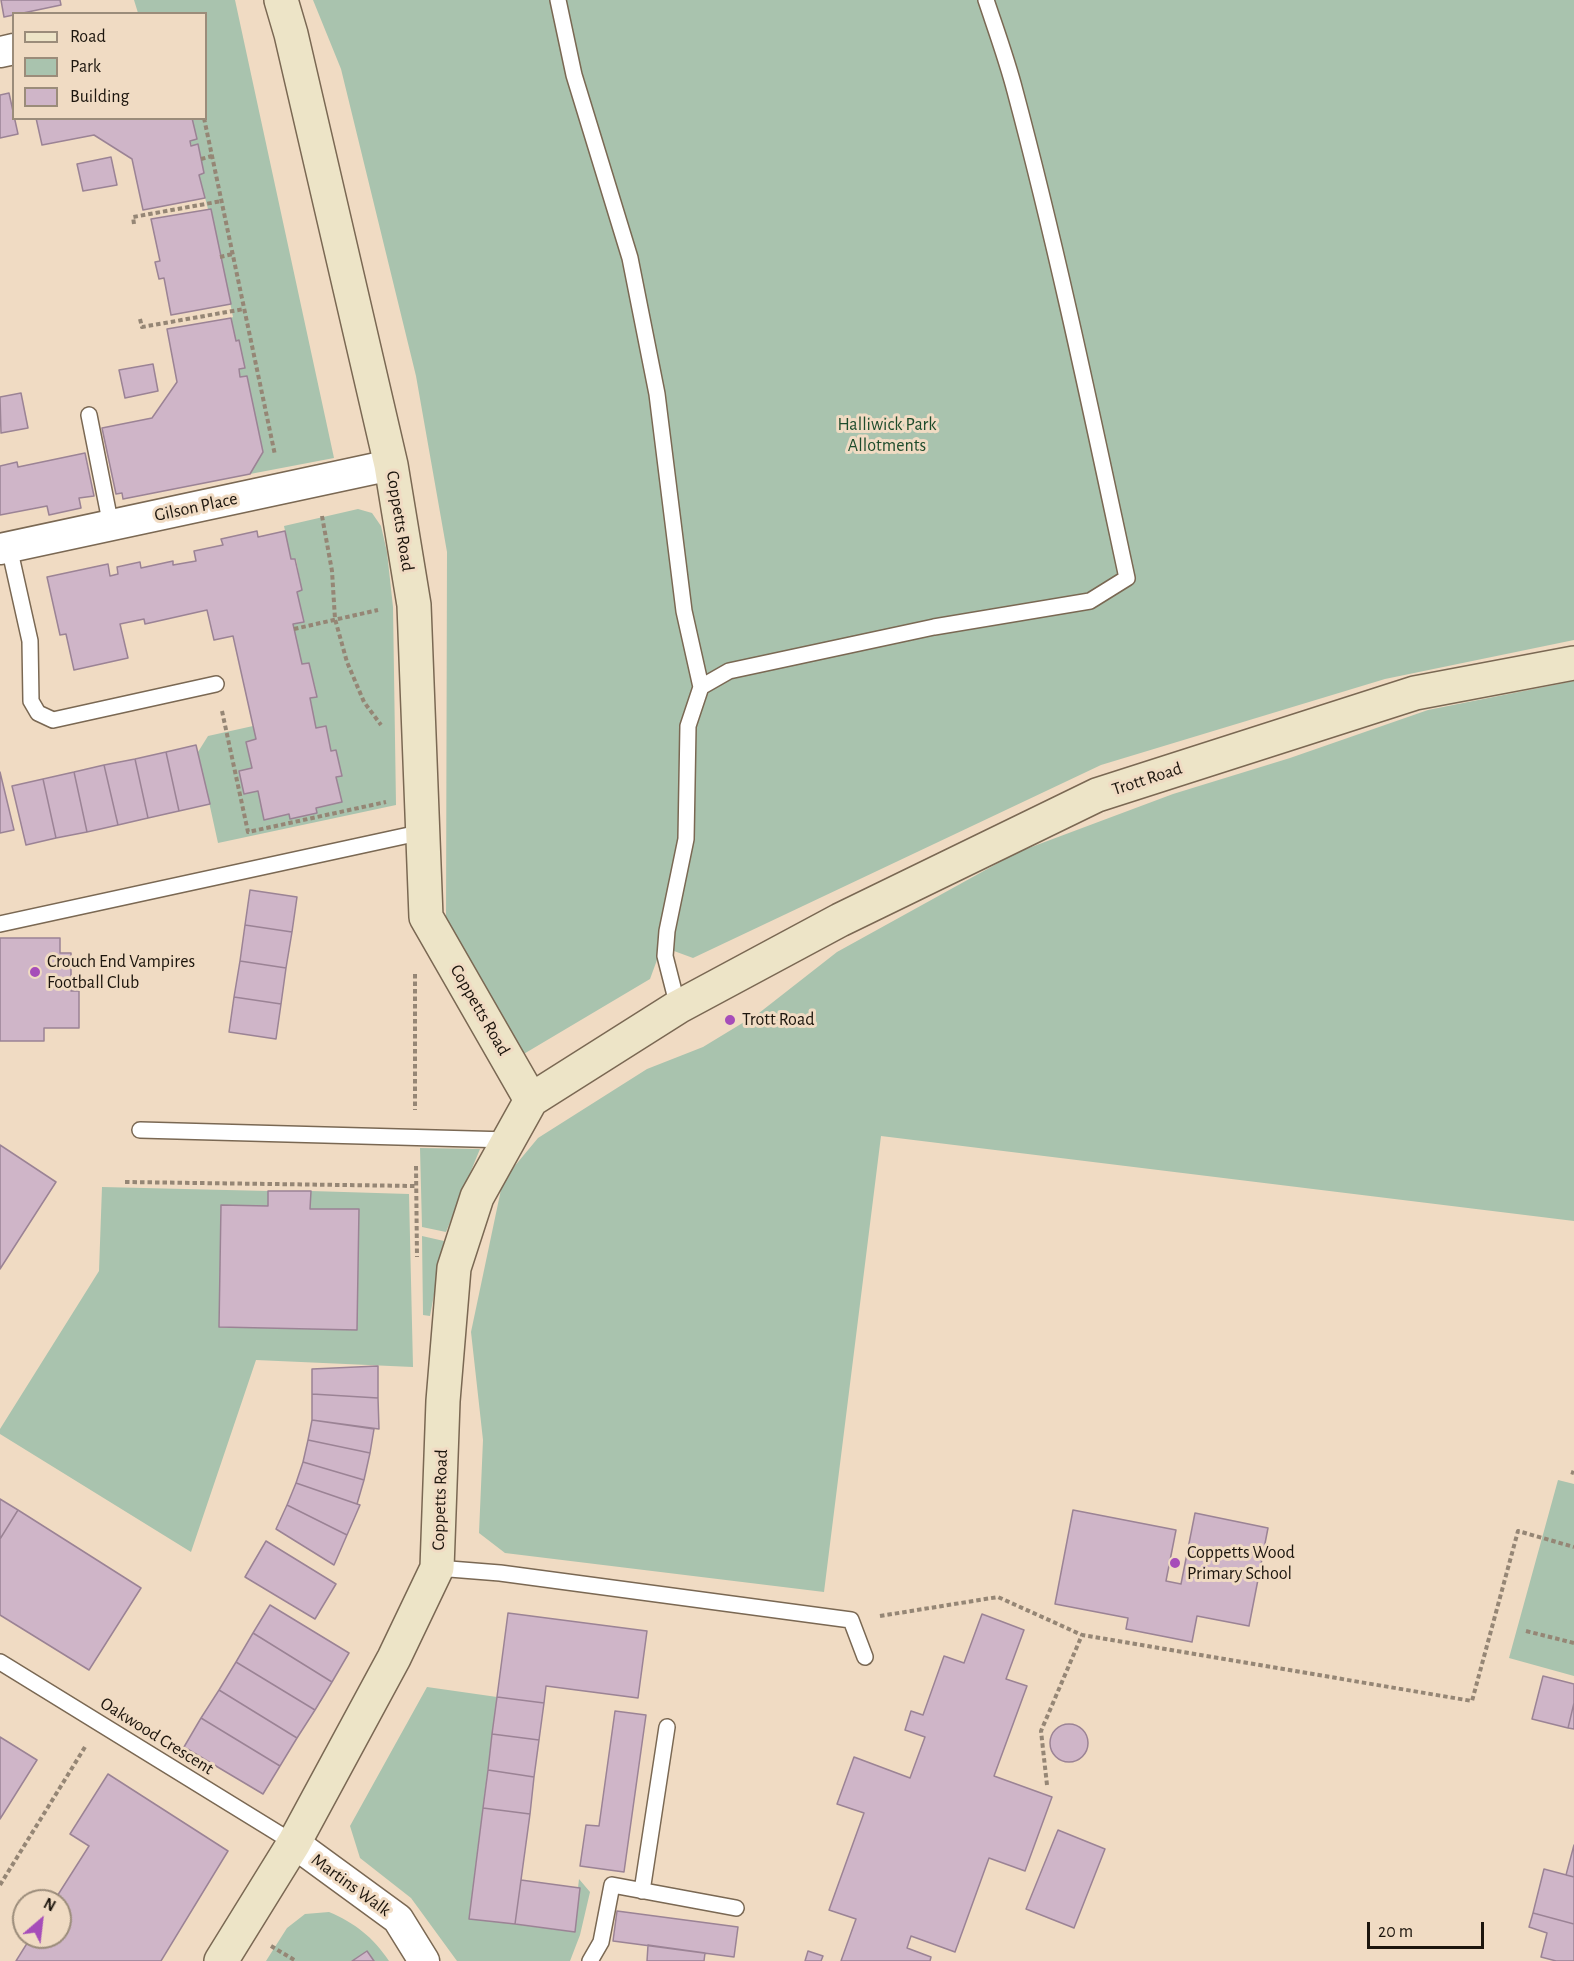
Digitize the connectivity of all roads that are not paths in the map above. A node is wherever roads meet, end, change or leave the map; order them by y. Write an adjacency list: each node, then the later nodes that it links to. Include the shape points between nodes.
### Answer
1 (281, 0): 5 (street, Coppetts Road)
2 (558, 0): 10 (lane, via 574,75 630,258 657,394 684,611)
3 (986, 0): 10 (lane, via 1015,89 1127,578 1090,601 934,627 729,671)
4 (89, 415): 6 (lane)
5 (391, 465): 6 (street, Gilson Place); 11 (street, Coppetts Road, via 414,605)
6 (111, 526): 7 (street, Gilson Place)
7 (4, 548): 9 (lane, via 30,641 31,701 38,713 54,720)
8 (1574, 663): 13 (street, Trott Road, via 1415,693 1097,795 840,920)
9 (216, 684)
10 (701, 687): 13 (lane, via 688,726 686,839 665,956)
11 (423, 832): 12 (lane); 14 (street, Coppetts Road, via 426,917)
12 (0, 924)
13 (678, 1007): 14 (street, Trott Road)
14 (531, 1100): 16 (street, Coppetts Road)
15 (140, 1130): 16 (lane)
16 (509, 1140): 17 (street, Coppetts Road, via 477,1197 454,1268 443,1401)
17 (437, 1568): 18 (lane, via 501,1573 851,1620); 21 (street, Coppetts Road, via 394,1658)
18 (865, 1657)
19 (0, 1662): 21 (lane, Oakwood Crescent)
20 (667, 1726): 22 (lane)
21 (294, 1843): 24 (street, Coppetts Road); 25 (street, Martins Walk, via 398,1919)
22 (642, 1891): 23 (lane); 26 (lane, via 612,1885 601,1942)
23 (736, 1908)
24 (221, 1961)
25 (424, 1961)
26 (590, 1961)

